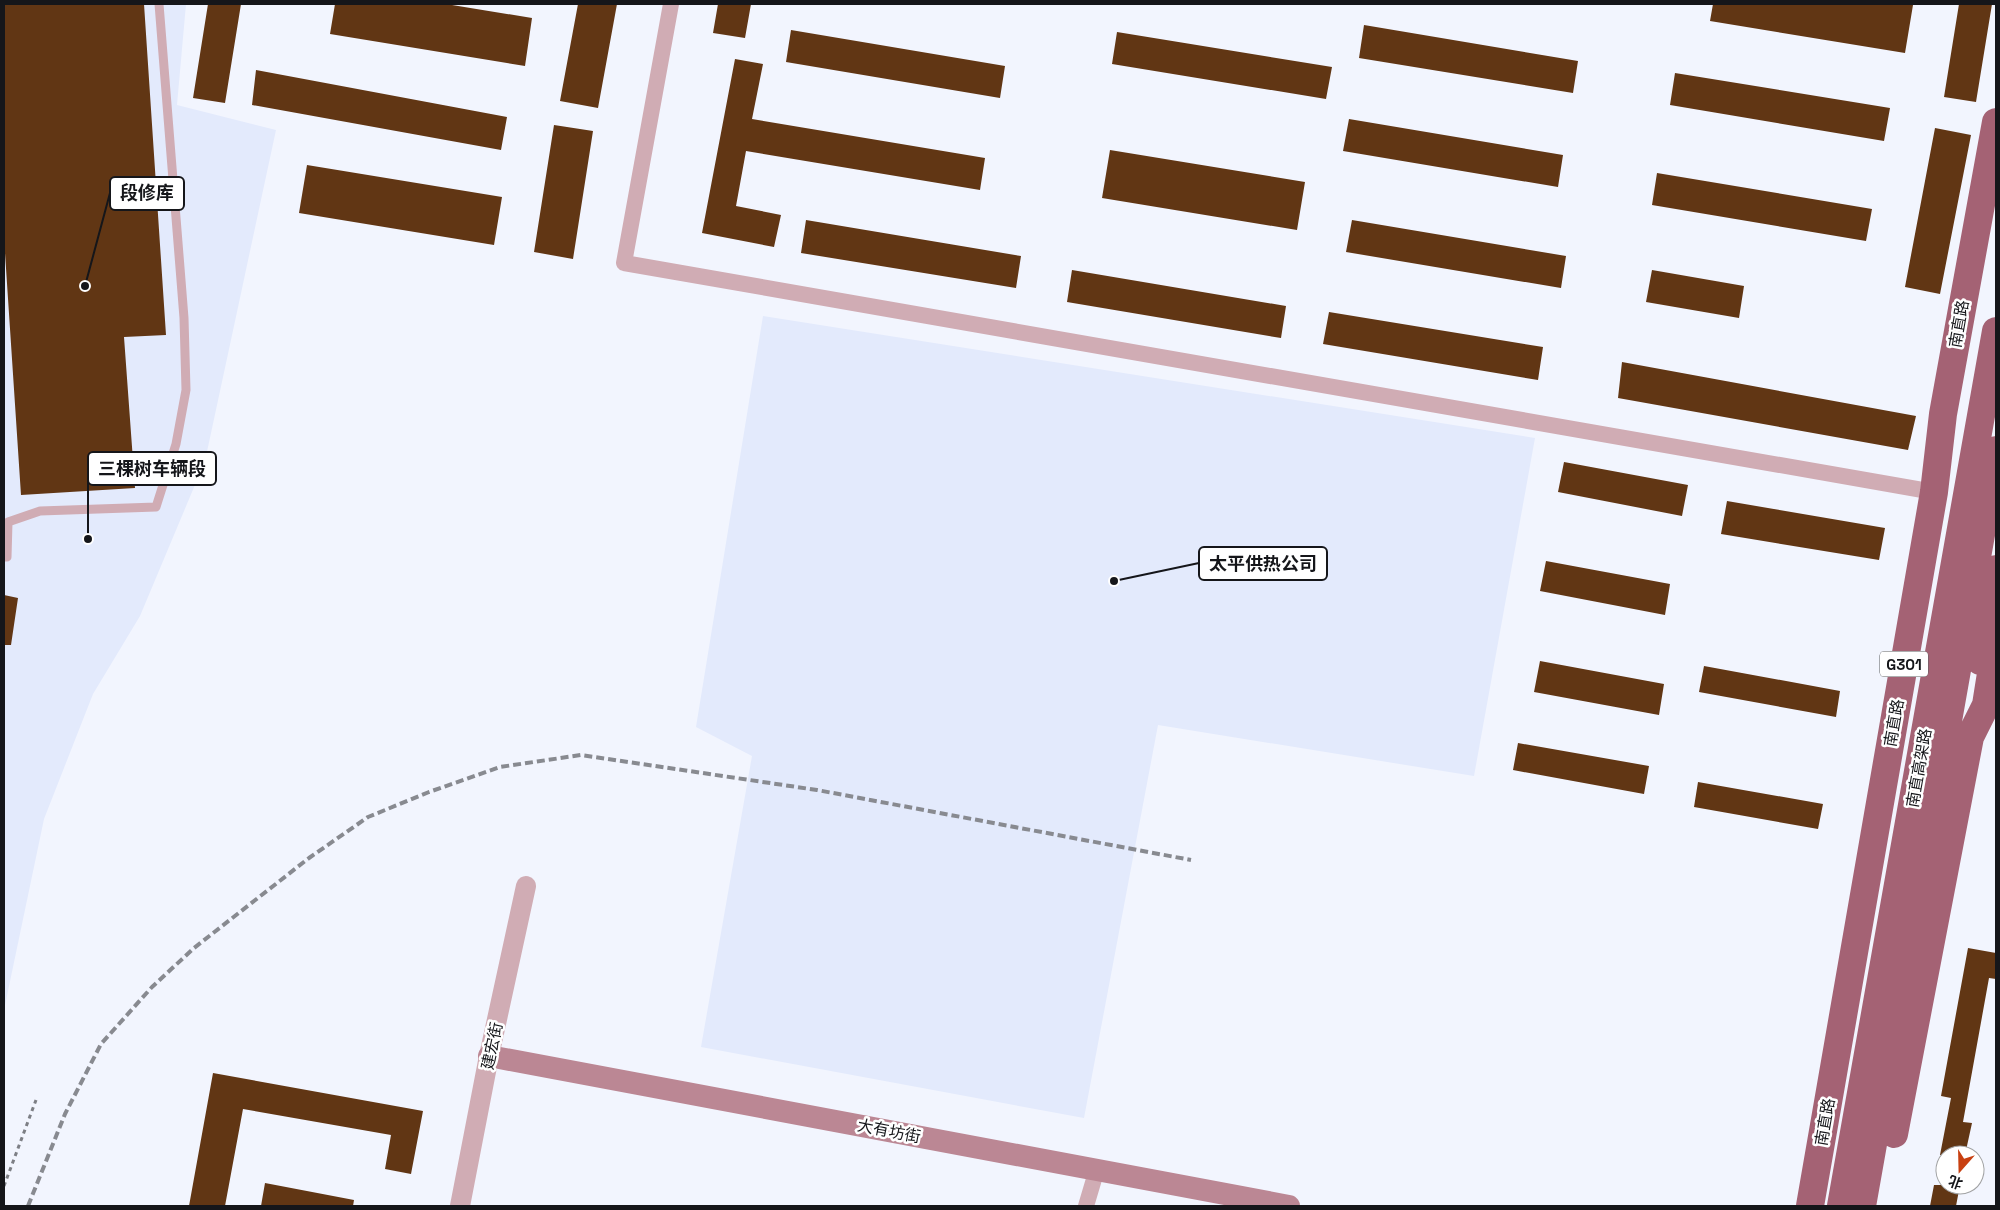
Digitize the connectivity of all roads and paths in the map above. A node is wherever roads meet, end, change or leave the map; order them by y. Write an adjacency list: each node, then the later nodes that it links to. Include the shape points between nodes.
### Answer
1 (159, 4): 9 (lane, via 184,327 186,390 176,444 156,507 40,510 8,522 7,557)
2 (671, 4): 8 (street, via 624,263)
3 (1996, 122): 6 (highway, 南直路 / G301)
4 (1996, 193): 6 (highway, via 1964,368)
5 (1996, 331): 22 (highway, 南直高架路)
6 (1943, 414): 8 (highway, 南直路 / G301)
7 (1996, 450): 23 (highway, 南直高架路)
8 (1934, 492): 21 (highway, 南直路 / G301)
9 (4, 557)
10 (1996, 569): 12 (highway, via 1979,670)
11 (1996, 642): 12 (highway)
12 (1986, 705): 24 (highway, via 1970,737)
13 (526, 886): 14 (street, 建宏街)
14 (490, 1056): 16 (main road, 大有坊街); 18 (street, 建宏街)
15 (36, 1100): 17 (path)
16 (1097, 1170): 19 (street); 20 (main road, 大有坊街)
17 (4, 1186)
18 (460, 1206)
19 (1086, 1206)
20 (1289, 1206)
21 (1810, 1206)
22 (1841, 1206)
23 (1862, 1206)
24 (1880, 1206)

